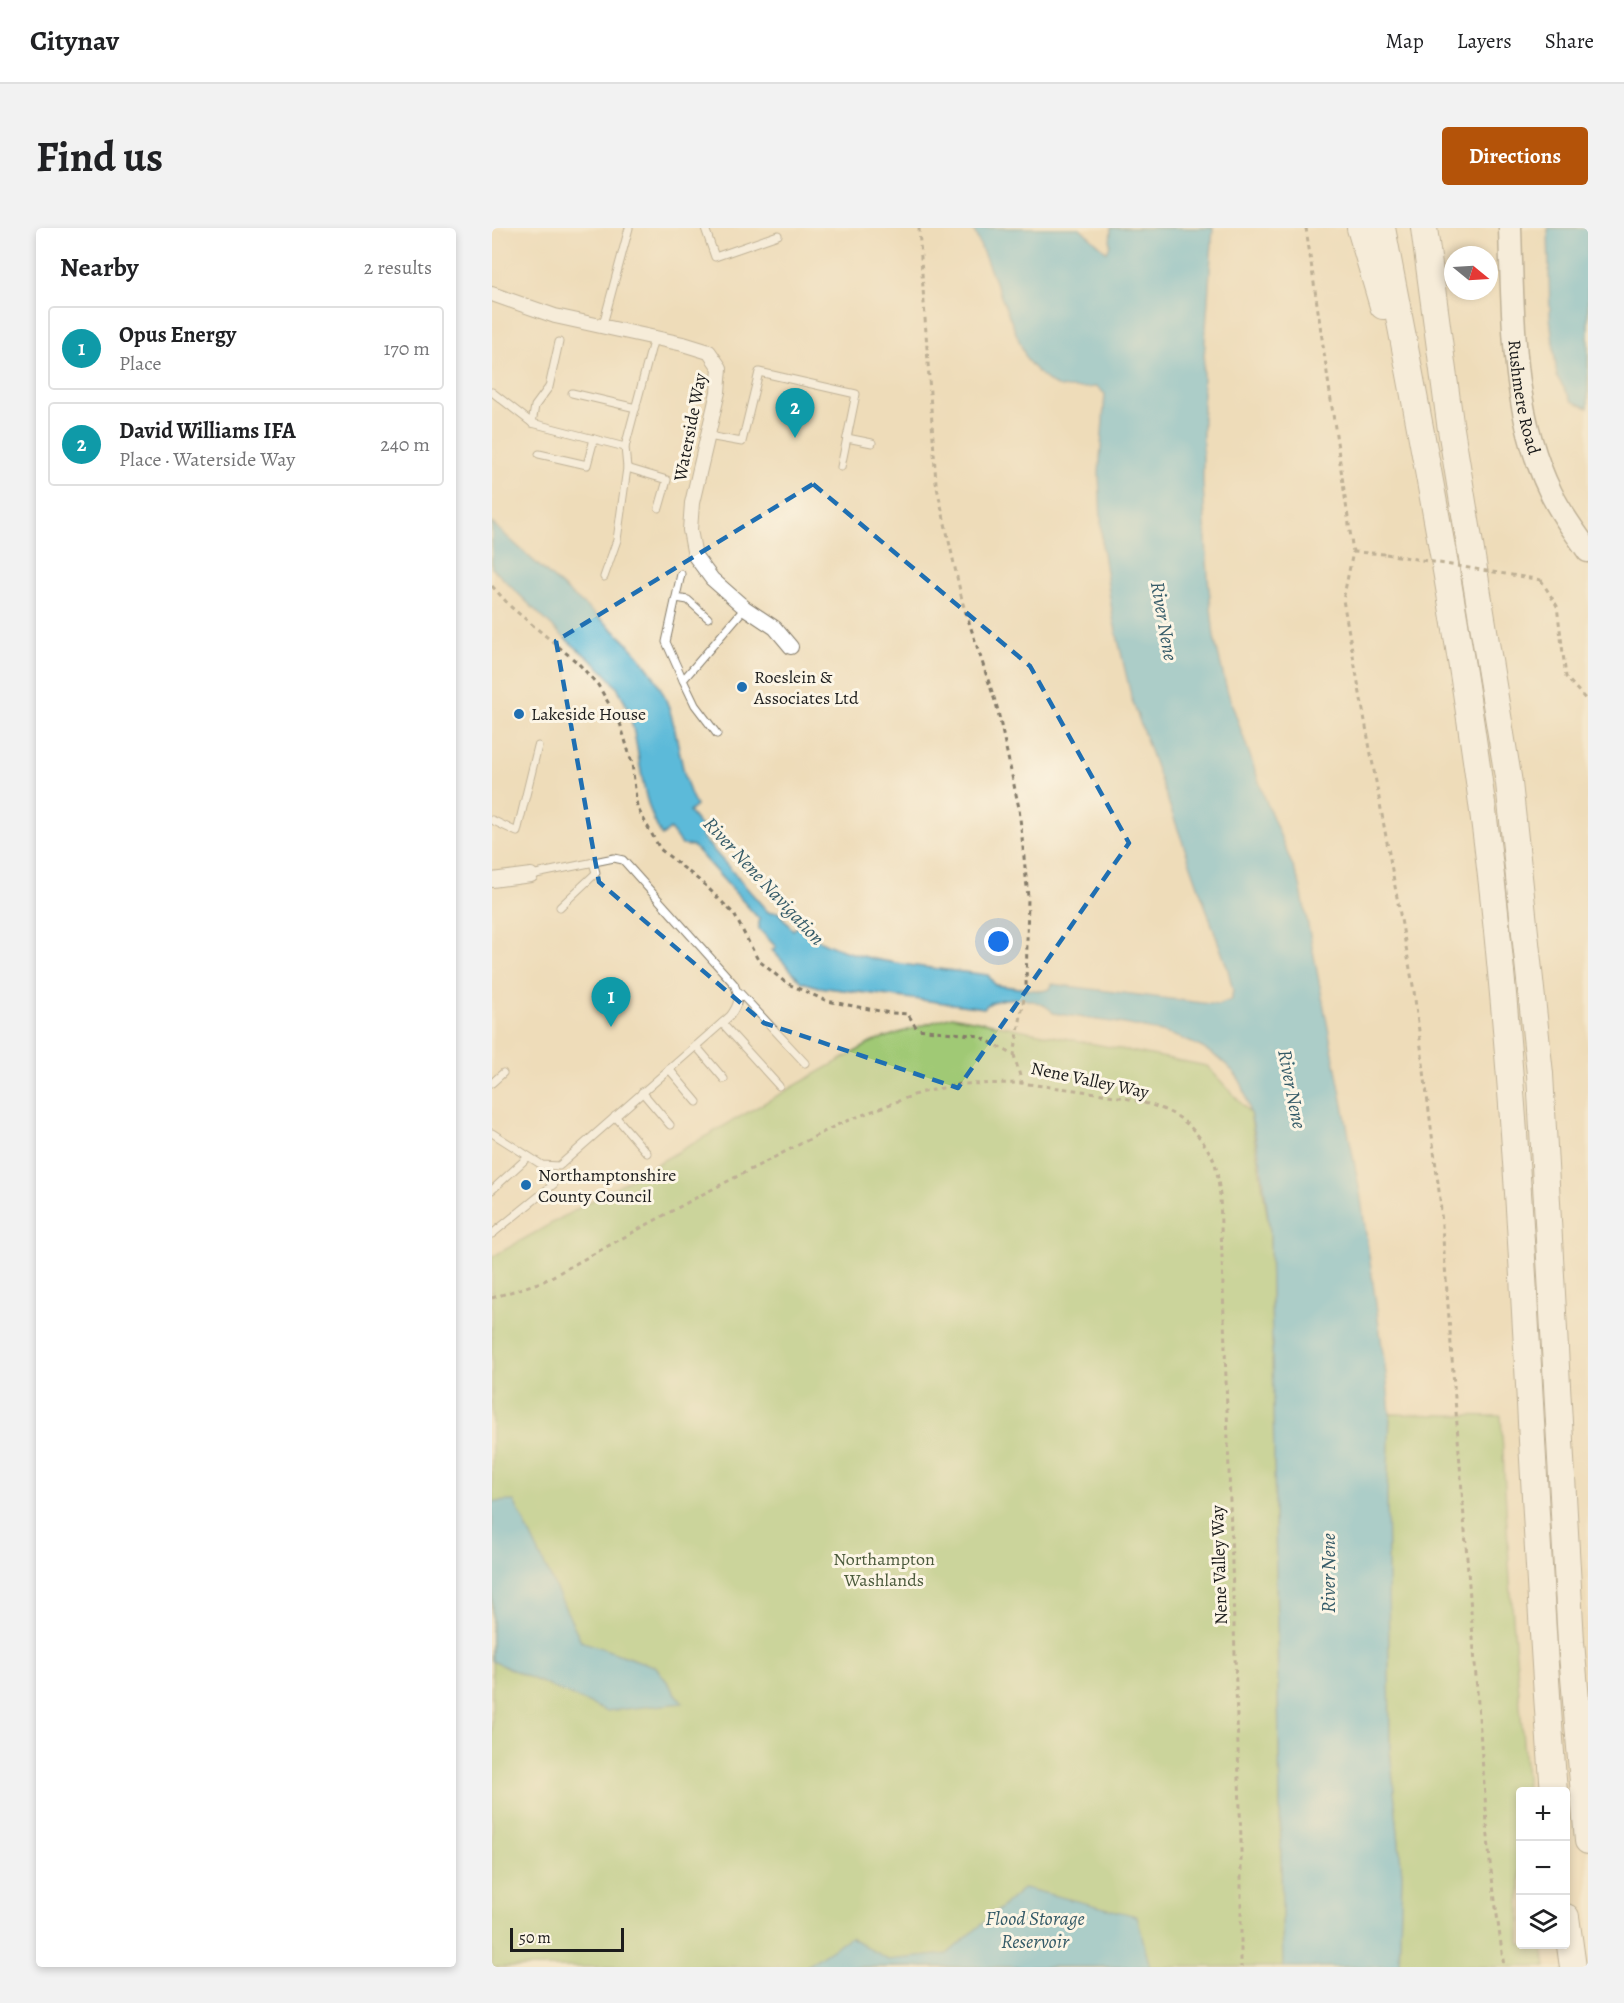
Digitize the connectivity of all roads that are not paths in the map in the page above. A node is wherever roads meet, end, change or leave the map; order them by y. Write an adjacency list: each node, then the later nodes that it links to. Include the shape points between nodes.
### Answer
1 (629, 228): 11 (lane)
2 (705, 228): 8 (lane, via 715,257)
3 (1360, 228): 14 (highway, via 1378,294)
4 (1382, 228): 14 (highway)
5 (1411, 228): 19 (highway)
6 (1424, 228): 19 (highway)
7 (1510, 228): 29 (main road, Rushmere Road, via 1516,351 1526,417 1551,493)
8 (778, 236)
9 (492, 285): 10 (street, Waterside Way)
10 (498, 295): 11 (street, Waterside Way)
11 (603, 328): 12 (street, Waterside Way)
12 (654, 338): 17 (lane); 20 (street, Waterside Way, via 709,352 720,368)
13 (559, 342): 18 (lane, via 549,387 534,406)
14 (1413, 388): 63 (highway, via 1468,691 1497,931 1512,1107)
15 (492, 392): 18 (lane)
16 (572, 393): 17 (lane)
17 (636, 408): 24 (lane)
18 (532, 423): 22 (lane)
19 (1450, 423): 64 (highway, via 1509,783 1540,1074 1570,1630)
20 (708, 436): 21 (lane, via 742,442 759,372 856,394); 33 (street, Waterside Way, via 692,503 690,530 695,556 712,579)
21 (847, 438): 23 (lane); 26 (lane)
22 (594, 439): 24 (lane); 25 (lane, via 587,465)
23 (872, 443)
24 (625, 447): 27 (lane)
25 (539, 453)
26 (841, 467)
27 (627, 468): 28 (lane, via 667,480); 31 (lane, via 617,540)
28 (659, 508)
29 (1588, 551)
30 (681, 574): 32 (lane)
31 (604, 578)
32 (676, 598): 34 (lane, via 688,600); 36 (lane, via 666,642)
33 (745, 608): 35 (street, Waterside Way, via 774,628); 36 (lane)
34 (708, 618)
35 (791, 647)
36 (683, 681): 37 (lane)
37 (717, 734)
38 (538, 746): 39 (lane, via 517,832)
39 (492, 820)
40 (593, 862): 41 (lane); 43 (lane, via 596,873); 44 (lane, via 623,860)
41 (531, 875): 42 (street)
42 (492, 880)
43 (560, 906)
44 (736, 990): 45 (lane, via 738,1005); 47 (lane)
45 (722, 1023): 46 (lane); 52 (lane)
46 (696, 1046): 48 (lane); 50 (lane)
47 (805, 1063)
48 (669, 1069): 53 (lane); 54 (lane)
49 (502, 1073): 51 (lane)
50 (724, 1079)
51 (492, 1083)
52 (779, 1086)
53 (642, 1092): 55 (lane); 56 (lane)
54 (697, 1102)
55 (615, 1116): 58 (lane); 59 (lane, via 558,1166 542,1165)
56 (670, 1125)
57 (494, 1137): 59 (lane)
58 (647, 1153)
59 (528, 1157): 61 (lane)
60 (554, 1184): 62 (lane)
61 (492, 1190)
62 (492, 1234)
63 (1554, 1787)
64 (1588, 1841)
65 (1570, 1946): 66 (highway)
66 (1573, 1967)

